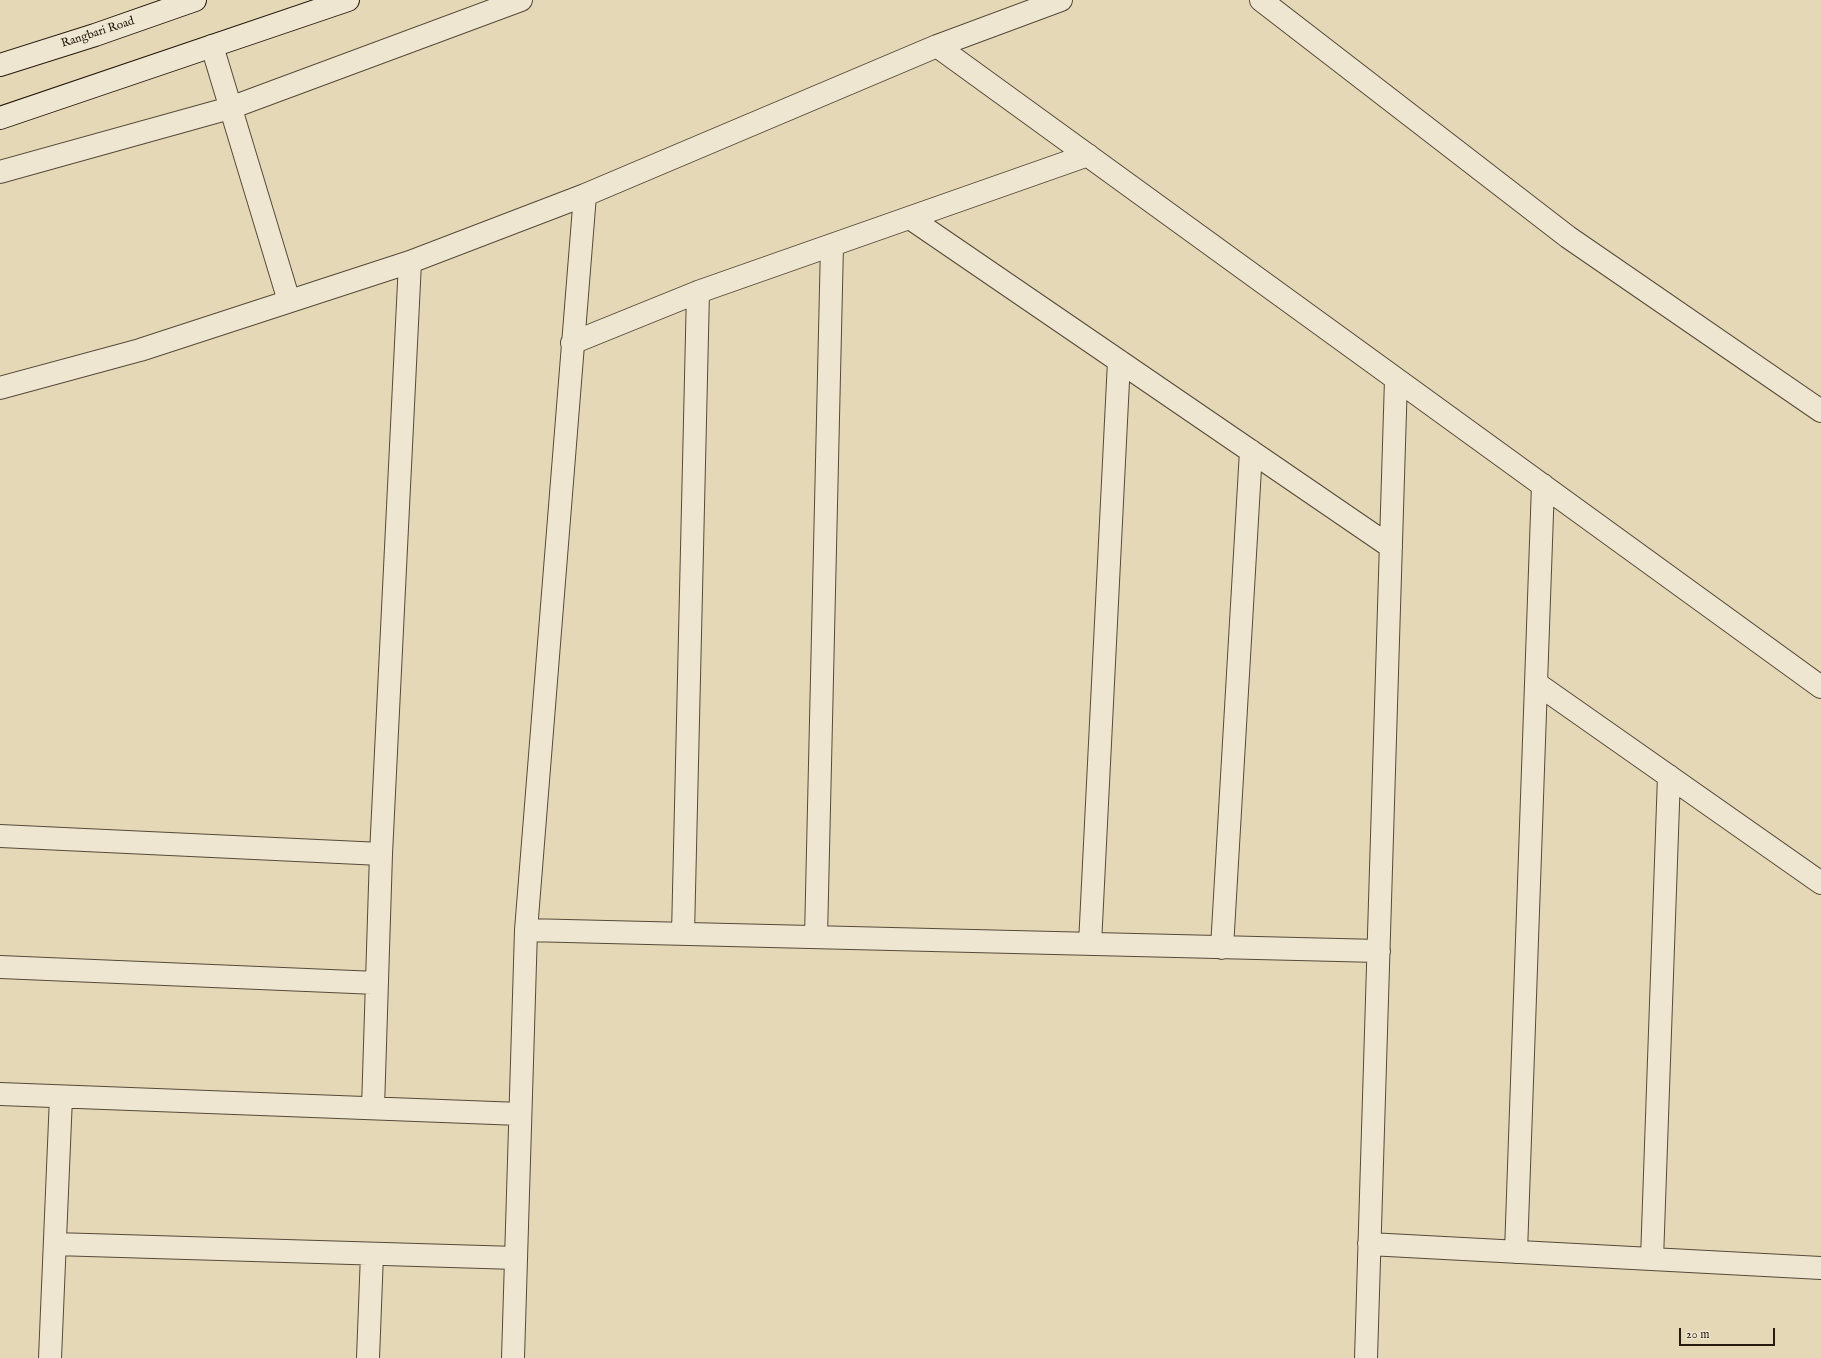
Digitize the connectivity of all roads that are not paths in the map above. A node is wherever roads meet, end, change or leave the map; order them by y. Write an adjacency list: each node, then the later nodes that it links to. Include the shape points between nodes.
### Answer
1 (195, 0): 8 (street, Rangbari Road)
2 (348, 0): 6 (street)
3 (521, 0): 9 (street)
4 (1061, 0): 7 (street)
5 (1261, 0): 23 (street, via 1568,237)
6 (212, 46): 9 (street); 10 (street)
7 (937, 46): 11 (street); 13 (street)
8 (0, 65)
9 (230, 108): 12 (street); 18 (street)
10 (0, 118)
11 (1088, 155): 14 (street); 21 (street)
12 (0, 172)
13 (585, 195): 16 (street); 19 (street)
14 (910, 218): 15 (street); 20 (street)
15 (832, 245): 17 (street); 35 (street)
16 (410, 262): 18 (street); 31 (street)
17 (698, 292): 19 (street); 34 (street)
18 (288, 301): 22 (street, via 140,350)
19 (572, 343): 33 (street)
20 (1119, 361): 24 (street); 36 (street)
21 (1396, 378): 25 (street); 26 (street)
22 (0, 388)
23 (1821, 411)
24 (1251, 451): 26 (street); 37 (street)
25 (1543, 485): 27 (street); 28 (street)
26 (1391, 547): 38 (street)
27 (1536, 683): 29 (street); 47 (street)
28 (1821, 687)
29 (1669, 776): 32 (street); 50 (street)
30 (0, 836): 31 (street)
31 (381, 854): 40 (street)
32 (1821, 883)
33 (526, 930): 34 (street); 44 (street)
34 (684, 934): 35 (street)
35 (816, 937): 36 (street)
36 (1090, 944): 37 (street)
37 (1222, 948): 38 (street)
38 (1379, 951): 46 (street)
39 (0, 967): 40 (street)
40 (377, 983): 43 (street)
41 (0, 1094): 42 (street)
42 (61, 1097): 43 (street); 45 (street)
43 (374, 1108): 44 (street)
44 (520, 1114): 49 (street)
45 (55, 1244): 48 (street); 52 (street)
46 (1369, 1244): 47 (street); 55 (street)
47 (1516, 1252): 50 (street)
48 (372, 1254): 49 (street); 53 (street)
49 (516, 1258): 54 (street)
50 (1652, 1259): 51 (street)
51 (1821, 1268)
52 (50, 1358)
53 (368, 1358)
54 (513, 1358)
55 (1366, 1358)

